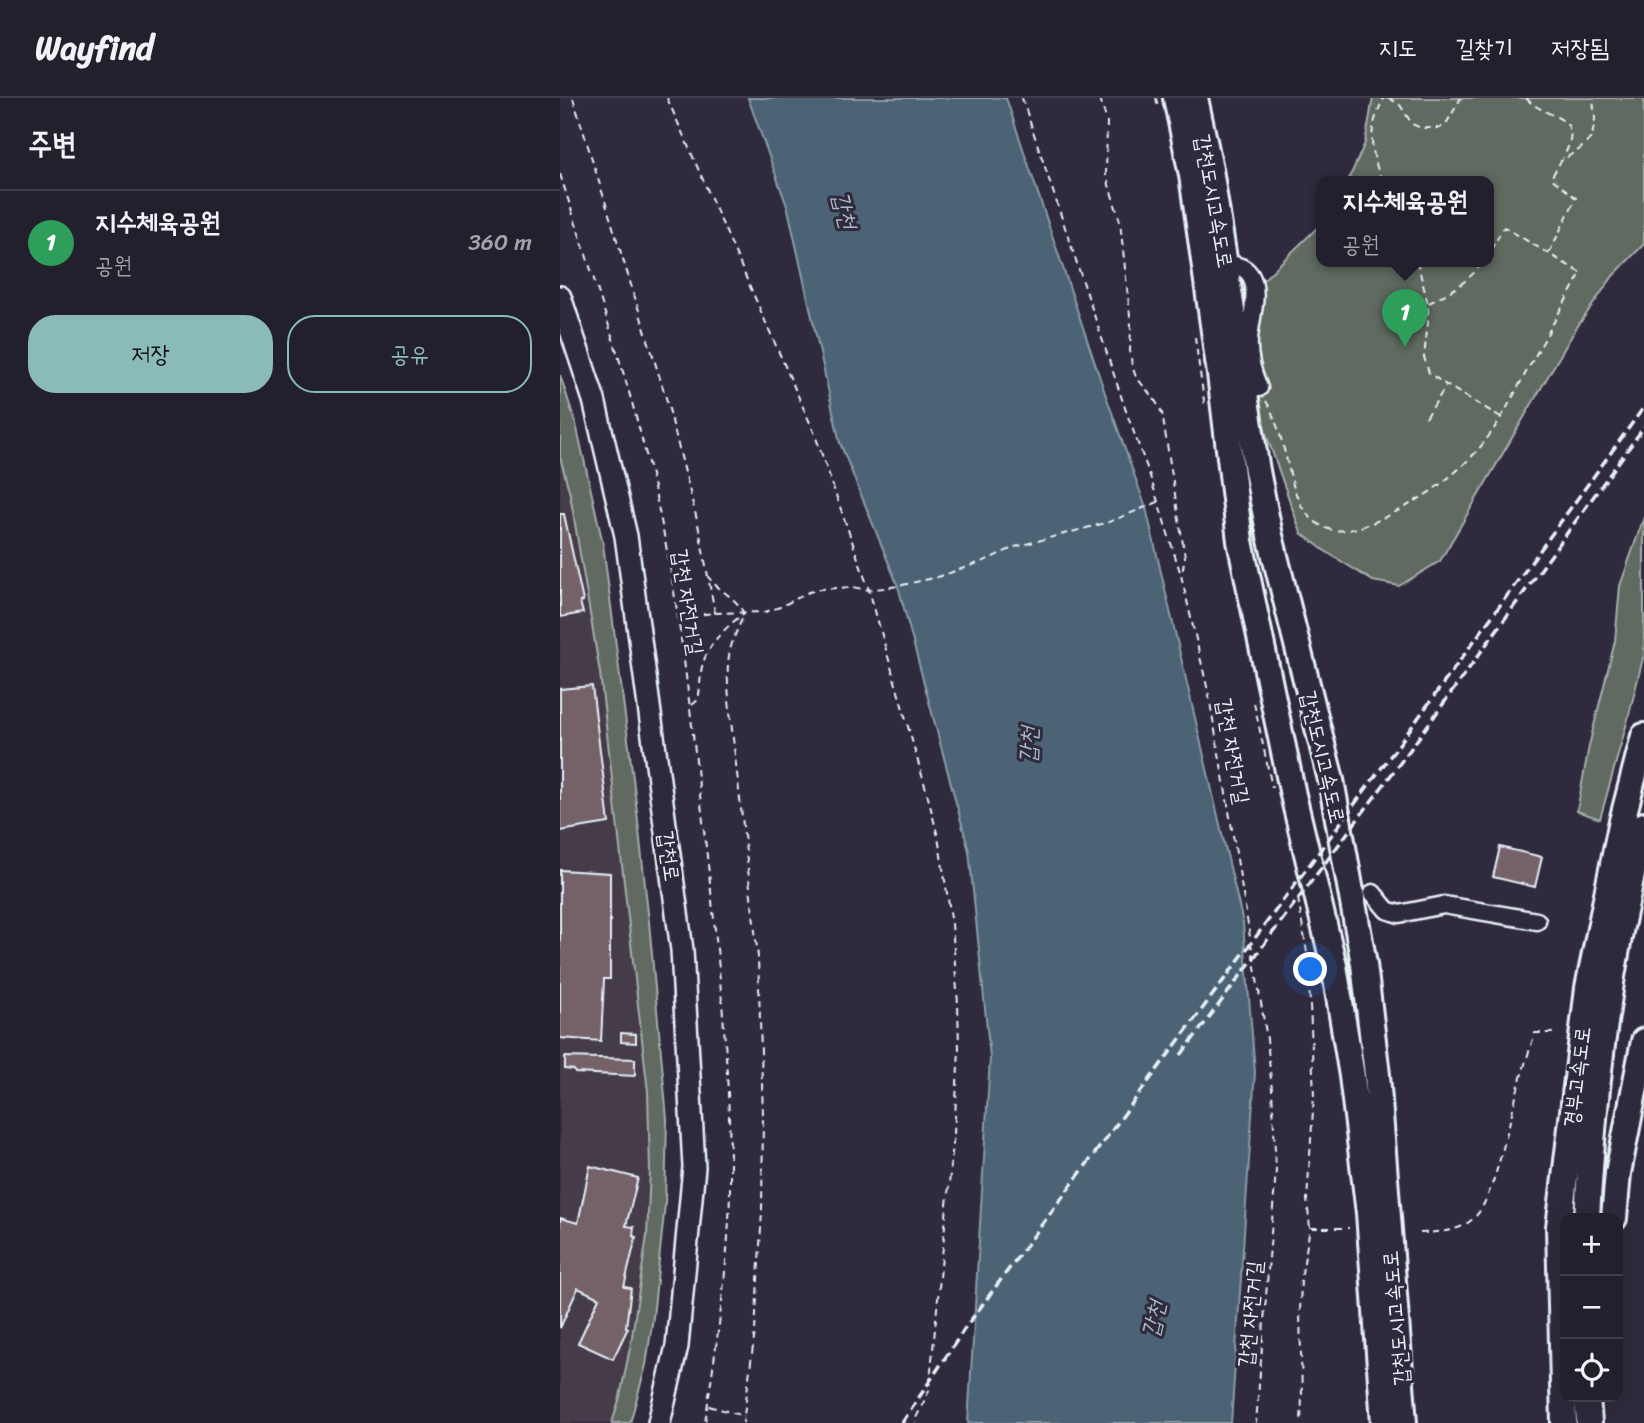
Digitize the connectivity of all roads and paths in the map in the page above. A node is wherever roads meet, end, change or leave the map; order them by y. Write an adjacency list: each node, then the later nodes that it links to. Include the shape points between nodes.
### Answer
1 (573, 98): 30 (path, via 667,401)
2 (667, 98): 32 (path, via 814,432)
3 (1022, 98): 29 (path)
4 (1100, 98): 31 (path, 갑천 자전거길, via 1108,122 1106,176 1120,221 1132,366 1162,413 1185,557)
5 (1156, 98): 12 (path)
6 (1195, 98): 18 (highway, 갑천도시고속도로)
7 (1384, 98): 15 (path, via 1372,143)
8 (1389, 98): 9 (path, via 1421,128 1446,124)
9 (1461, 98)
10 (1526, 98): 13 (path, via 1568,126 1571,134)
11 (1593, 98): 13 (path, via 1592,137)
12 (1167, 103): 60 (highway, 갑천도시고속도로, via 1192,175 1240,541 1334,966 1369,1213)
13 (1562, 161): 17 (path, via 1550,178 1576,198)
14 (560, 174): 35 (path, 갑천 자전거길, via 639,430)
15 (1380, 176)
16 (1494, 244): 17 (path, via 1504,227)
17 (1549, 254): 27 (path, via 1581,273)
18 (1225, 264): 25 (lane, via 1243,267 1253,281 1249,340); 61 (highway, 갑천도시고속도로, via 1257,471 1331,780 1364,964)
19 (1419, 267): 22 (path)
20 (1479, 267): 22 (path, via 1452,292)
21 (560, 297): 54 (main road, 갑천로, via 594,400 626,536 682,950 694,1167 677,1346)
22 (1428, 304): 24 (path, via 1424,357 1429,373)
23 (1195, 338): 26 (path)
24 (1446, 385): 27 (path); 28 (path)
25 (1259, 388): 27 (path, via 1270,408 1301,506 1320,526 1331,530 1373,522 1426,496 1476,452)
26 (1206, 415)
27 (1502, 417)
28 (1426, 418)
29 (1158, 502): 31 (path); 32 (path, via 1109,522 1015,547 938,577)
30 (707, 575): 33 (path); 34 (path)
31 (1181, 575): 58 (path, 갑천 자전거길, via 1208,691 1262,1002 1272,1090 1276,1170)
32 (869, 590): 34 (path, via 821,589 765,612); 57 (path, via 938,837 952,924 958,1004 957,1092 943,1255 929,1391)
33 (715, 613): 34 (path); 35 (path)
34 (744, 614): 37 (path, via 708,649 698,700); 53 (path, via 729,655 728,682 758,957 763,1115 757,1305)
35 (678, 617): 37 (path, 갑천 자전거길)
36 (1254, 701): 39 (path)
37 (690, 707): 52 (path, 갑천 자전거길, via 719,955 730,1135 726,1258)
38 (1644, 736): 62 (highway, 경부고속도로, via 1588,988 1559,1227)
39 (1271, 786)
40 (1644, 825): 46 (highway, 경부고속도로, via 1612,970)
41 (1373, 893): 43 (lane, via 1387,910 1399,914 1444,905)
42 (1297, 895): 48 (path, via 1308,960 1314,1095 1307,1200)
43 (1537, 921)
44 (1555, 1034): 50 (path, via 1535,1033 1485,1202 1463,1226)
45 (1644, 1041): 47 (highway)
46 (1587, 1213)
47 (1614, 1213)
48 (1310, 1228): 49 (path); 59 (path, via 1301,1279)
49 (1349, 1228)
50 (1420, 1233)
51 (1587, 1402): 63 (highway)
52 (708, 1406): 53 (path); 55 (path, 갑천 자전거길)
53 (745, 1416): 56 (path)
54 (659, 1423)
55 (706, 1423)
56 (743, 1423)
57 (916, 1423)
58 (1256, 1423)
59 (1301, 1423)
60 (1384, 1423)
61 (1404, 1423)
62 (1564, 1423)
63 (1588, 1423)

